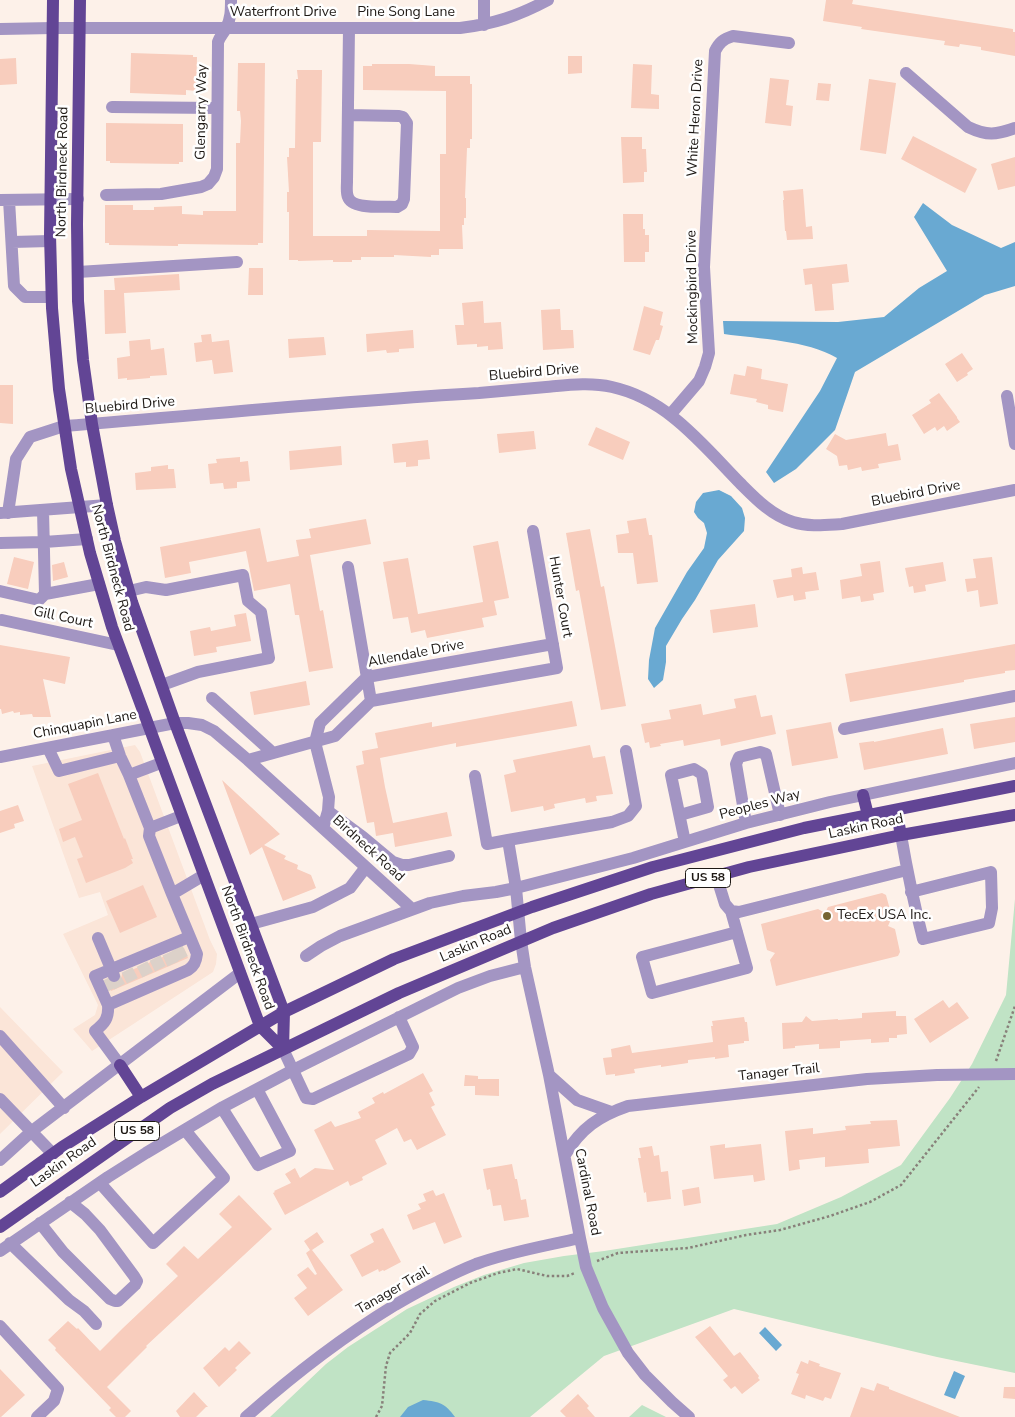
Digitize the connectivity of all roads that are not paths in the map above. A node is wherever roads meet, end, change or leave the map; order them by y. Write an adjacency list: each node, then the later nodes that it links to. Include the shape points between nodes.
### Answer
1 (53, 0): 7 (main road, North Birdneck Road)
2 (80, 0): 8 (main road, North Birdneck Road)
3 (231, 0): 9 (street, Glengarry Way, via 231,16)
4 (484, 0): 6 (street)
5 (548, 0): 6 (street, Pine Song Lane)
6 (484, 25): 10 (street, Pine Song Lane)
7 (53, 28): 8 (street, Waterfront Drive); 11 (street, Waterfront Drive); 21 (main road, North Birdneck Road)
8 (80, 28): 9 (street, Waterfront Drive); 19 (main road, North Birdneck Road)
9 (226, 28): 10 (street, Waterfront Drive); 15 (street, Glengarry Way, via 218,42)
10 (349, 28): 16 (street, Waterfront Drive)
11 (0, 29)
12 (789, 43): 22 (street, White Heron Drive, via 733,36 718,44)
13 (906, 73): 17 (street, via 968,127 992,134)
14 (112, 108): 15 (street)
15 (217, 108): 18 (street, Glengarry Way, via 217,169 208,184 161,194)
16 (348, 115): 16 (street, Waterfront Drive, via 348,198 358,206 397,207 404,200 407,123 399,116)
17 (1015, 128)
18 (106, 195)
19 (78, 199): 21 (street); 26 (main road, North Birdneck Road)
20 (5, 200): 21 (street); 24 (street)
21 (50, 200): 23 (main road, North Birdneck Road)
22 (707, 208): 29 (street, Mockingbird Drive, via 704,267 709,353 699,381)
23 (50, 241): 24 (street); 27 (main road, North Birdneck Road)
24 (12, 242): 27 (street, via 14,286 25,297)
25 (238, 262): 26 (street)
26 (78, 272): 30 (main road, North Birdneck Road, via 78,301)
27 (51, 296): 31 (main road, North Birdneck Road)
28 (1007, 396): 32 (street)
29 (670, 415): 30 (street, Bluebird Drive, via 638,395 585,383); 33 (street, Bluebird Drive, via 761,504 791,522 816,526 842,524)
30 (92, 424): 31 (street, Bluebird Drive); 34 (main road, North Birdneck Road)
31 (64, 426): 35 (main road, North Birdneck Road); 37 (street, Bluebird Drive, via 30,437 16,459)
32 (1015, 444)
33 (1015, 490)
34 (107, 505): 35 (street); 45 (main road, North Birdneck Road)
35 (80, 508): 36 (street); 39 (main road, North Birdneck Road)
36 (43, 510): 37 (street); 40 (street)
37 (4, 513)
38 (533, 531): 48 (street, Hunter Court)
39 (87, 539): 40 (street); 43 (main road, North Birdneck Road)
40 (44, 542): 41 (street); 46 (street)
41 (0, 544)
42 (348, 567): 50 (street)
43 (99, 584): 46 (street); 49 (main road, North Birdneck Road)
44 (0, 591): 46 (street, via 39,600)
45 (129, 591): 51 (main road, North Birdneck Road); 51 (street, via 146,587 166,590 243,575 248,601 261,612 269,658 198,672)
46 (45, 594)
47 (2, 620): 49 (street, Gill Court)
48 (553, 644): 50 (street, Allendale Drive); 54 (street, Hunter Court, via 558,668)
49 (118, 645): 56 (main road, North Birdneck Road)
50 (367, 677): 54 (street); 59 (street, Allendale Drive, via 320,723)
51 (162, 685): 55 (main road, North Birdneck Road)
52 (1015, 696): 57 (street)
53 (212, 698): 62 (street)
54 (371, 700): 59 (street, via 335,736)
55 (175, 723): 56 (street, Chinquapin Lane); 65 (street, Birdneck Road, via 202,725 214,731); 96 (main road, North Birdneck Road)
56 (148, 728): 58 (street, Chinquapin Lane); 66 (main road, North Birdneck Road)
57 (844, 729)
58 (114, 735): 60 (street, Chinquapin Lane); 63 (street)
59 (315, 742): 62 (street); 73 (street, via 327,786)
60 (48, 748): 63 (street, via 60,771); 64 (street, Chinquapin Lane)
61 (626, 751): 83 (street, via 636,806 628,816 612,822)
62 (273, 753): 65 (street)
63 (120, 756): 68 (street)
64 (0, 757)
65 (248, 760): 81 (street, Birdneck Road)
66 (161, 763): 68 (street); 78 (main road, North Birdneck Road)
67 (1015, 764): 71 (street, Peoples Way)
68 (129, 775): 80 (street)
69 (475, 776): 83 (street, via 488,844)
70 (1015, 786): 72 (main road, Laskin Road / US 58)
71 (864, 795): 75 (street, Peoples Way); 76 (main road)
72 (896, 810): 76 (main road, Laskin Road / US 58); 82 (main road)
73 (328, 811): 81 (street); 85 (street, via 393,862 409,865)
74 (680, 815): 84 (street)
75 (780, 815): 79 (street, Peoples Way); 79 (street, via 766,754 760,752 739,757 736,764)
76 (868, 815): 95 (main road, Laskin Road / US 58, via 653,867)
77 (1015, 815): 82 (main road, Laskin Road / US 58)
78 (181, 816): 80 (street); 88 (main road, North Birdneck Road)
79 (746, 823): 84 (street, Peoples Way)
80 (150, 828): 92 (street, via 149,836)
81 (323, 828): 86 (street, Birdneck Road)
82 (901, 835): 87 (street); 89 (main road, Laskin Road / US 58)
83 (508, 840): 90 (street)
84 (685, 842): 90 (street, Peoples Way)
85 (449, 856)
86 (366, 867): 93 (street, Birdneck Road); 96 (street, via 350,888 313,908)
87 (907, 870): 91 (street); 94 (street, via 738,912)
88 (204, 875): 92 (street); 106 (main road, North Birdneck Road)
89 (716, 875): 94 (street, via 725,904); 100 (main road, Laskin Road / US 58, via 651,894)
90 (516, 888): 93 (street, via 463,896); 95 (street)
91 (911, 892): 91 (street, via 923,939 988,923 992,908 991,872)
92 (172, 894): 98 (street)
93 (412, 909): 101 (street, via 340,936)
94 (731, 911): 97 (street)
95 (518, 912): 100 (street); 109 (main road, Laskin Road / US 58, via 394,959)
96 (251, 924): 109 (main road, North Birdneck Road)
97 (737, 932): 97 (street, via 642,957 652,993 746,968)
98 (189, 937): 102 (street); 102 (street, via 197,954 194,966)
99 (98, 938): 108 (street)
100 (521, 942): 104 (street, Cardinal Road); 113 (main road, Laskin Road / US 58, via 399,993)
101 (306, 956)
102 (176, 957): 103 (street); 103 (street)
103 (158, 965): 105 (street); 105 (street)
104 (525, 967): 110 (street, via 458,988); 117 (street, Cardinal Road)
105 (145, 970): 107 (street); 107 (street)
106 (240, 973): 111 (main road, North Birdneck Road); 114 (street)
107 (131, 977): 108 (street); 108 (street)
108 (113, 987): 114 (street, via 109,1013 95,1031)
109 (284, 1012): 111 (main road, Laskin Road / US 58); 113 (main road, North Birdneck Road)
110 (399, 1017): 115 (street); 115 (street, via 413,1047 409,1054 313,1099 306,1098)
111 (260, 1026): 113 (main road, North Birdneck Road); 119 (main road, Laskin Road / US 58)
112 (0, 1036): 121 (street)
113 (283, 1049): 115 (street); 133 (main road, Laskin Road / US 58, via 170,1108)
114 (120, 1065): 119 (main road); 121 (street)
115 (293, 1070): 118 (street)
116 (1015, 1074): 123 (street, Tanager Trail, via 867,1079 628,1106)
117 (550, 1075): 123 (street, via 577,1100); 127 (street, Cardinal Road)
118 (257, 1089): 122 (street); 122 (street, via 290,1150 258,1165)
119 (141, 1097): 126 (main road, Laskin Road / US 58)
120 (0, 1100): 125 (street)
121 (64, 1108): 125 (street)
122 (222, 1108): 124 (street)
123 (611, 1112): 127 (street, Tanager Trail, via 584,1129)
124 (185, 1130): 129 (street); 129 (street, via 224,1178 153,1243)
125 (32, 1131): 126 (street); 128 (street)
126 (53, 1154): 130 (main road, Laskin Road / US 58)
127 (565, 1154): 134 (street, Cardinal Road)
128 (0, 1160)
129 (100, 1182): 131 (street)
130 (0, 1192)
131 (70, 1202): 132 (street); 132 (street, via 100,1230 137,1281 118,1300 110,1299 63,1252)
132 (40, 1223): 135 (street)
133 (0, 1227)
134 (580, 1238): 139 (street, Tanager Trail, via 478,1263 411,1296 325,1351); 140 (street, Cardinal Road, via 586,1268 628,1353 645,1375)
135 (5, 1247): 136 (street)
136 (96, 1324)
137 (0, 1326): 138 (street, via 58,1389 54,1401)
138 (38, 1417)
139 (246, 1417)
140 (689, 1417)

